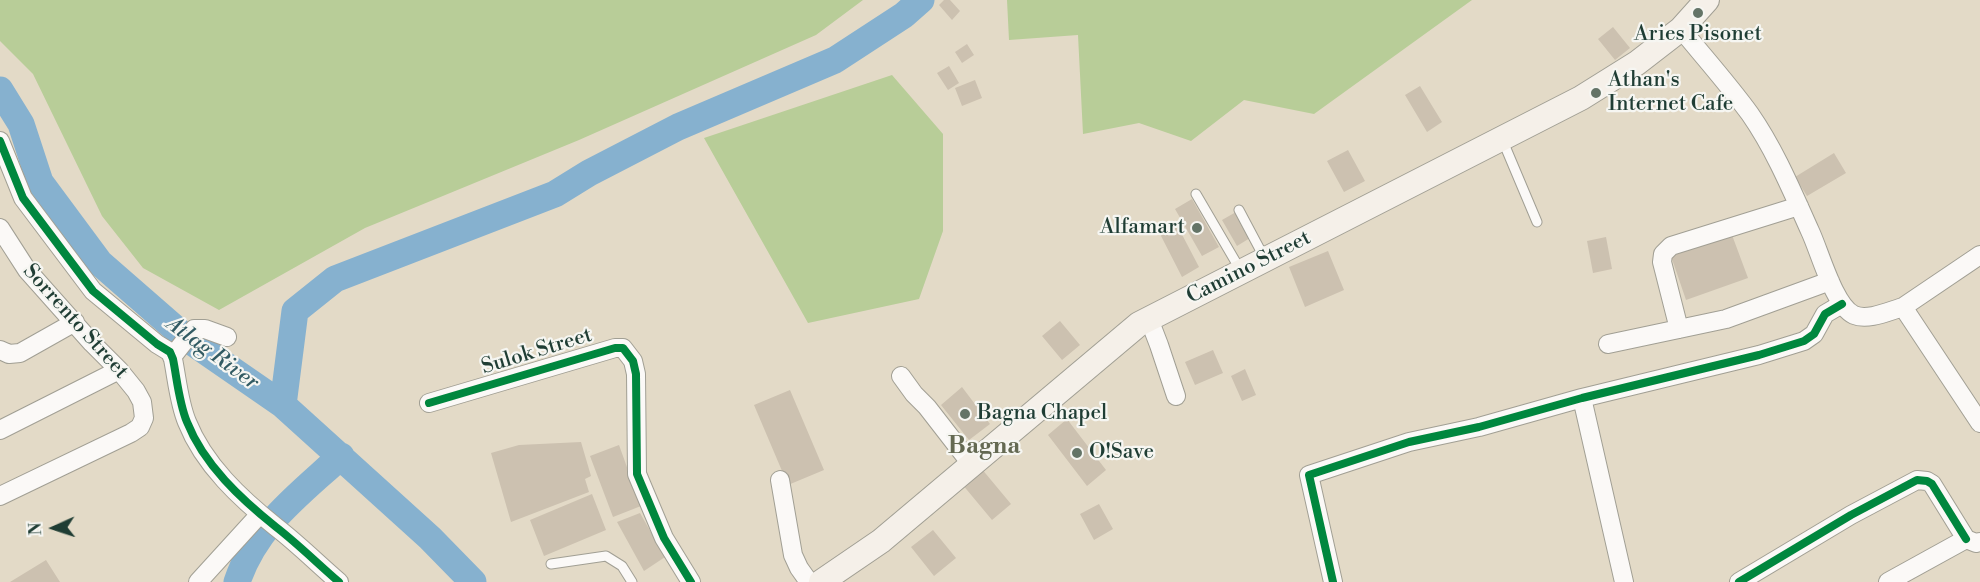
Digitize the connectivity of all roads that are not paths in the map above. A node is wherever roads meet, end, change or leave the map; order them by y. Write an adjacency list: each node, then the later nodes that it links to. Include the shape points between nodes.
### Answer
1 (1707, 0): 2 (main road, Camino Street)
2 (1681, 29): 3 (main road, Camino Street, via 1581,98); 6 (street, via 1750,114 1778,160)
3 (1502, 139): 8 (lane); 10 (main road, Camino Street)
4 (0, 141): 22 (street, via 23,198 93,291)
5 (1196, 194): 12 (lane)
6 (1799, 206): 13 (street); 18 (street, via 1671,246 1663,254)
7 (1239, 210): 10 (lane)
8 (1537, 222)
9 (0, 228): 17 (street, Sorrento Street, via 27,270)
10 (1264, 259): 12 (main road, Camino Street)
11 (1977, 262): 15 (street)
12 (1241, 271): 16 (main road, Camino Street)
13 (1830, 281): 14 (street); 18 (street, via 1736,316)
14 (1842, 304): 15 (street, via 1854,315 1867,317); 26 (street, via 1825,314 1814,334 1804,341)
15 (1903, 307): 28 (street)
16 (1149, 319): 25 (street); 30 (main road, Camino Street)
17 (75, 322): 21 (street, via 21,353); 23 (street, Sorrento Street)
18 (1679, 329): 20 (street)
19 (227, 337): 22 (street, via 199,328 191,331)
20 (1608, 344)
21 (0, 350)
22 (174, 355): 33 (street, via 186,420 194,438 210,464)
23 (119, 370): 29 (street); 32 (street, Sorrento Street, via 142,402 144,418 140,427)
24 (901, 376): 30 (street)
25 (1176, 396)
26 (1582, 398): 42 (street, via 1409,442 1310,475); 43 (street)
27 (429, 404): 39 (street, Sulok Street, via 623,348 633,361 636,374 637,474 664,538)
28 (1980, 423)
29 (0, 430)
30 (972, 465): 41 (main road, Camino Street, via 881,541)
31 (780, 480): 40 (street, via 793,555)
32 (0, 496)
33 (267, 520): 36 (street); 37 (street)
34 (1973, 541): 44 (street, via 1932,484 1917,480); 45 (street)
35 (550, 564): 38 (lane, via 606,556 622,566)
36 (198, 582)
37 (339, 582)
38 (632, 582)
39 (691, 582)
40 (809, 582)
41 (821, 582)
42 (1333, 582)
43 (1624, 582)
44 (1739, 582)
45 (1888, 582)

